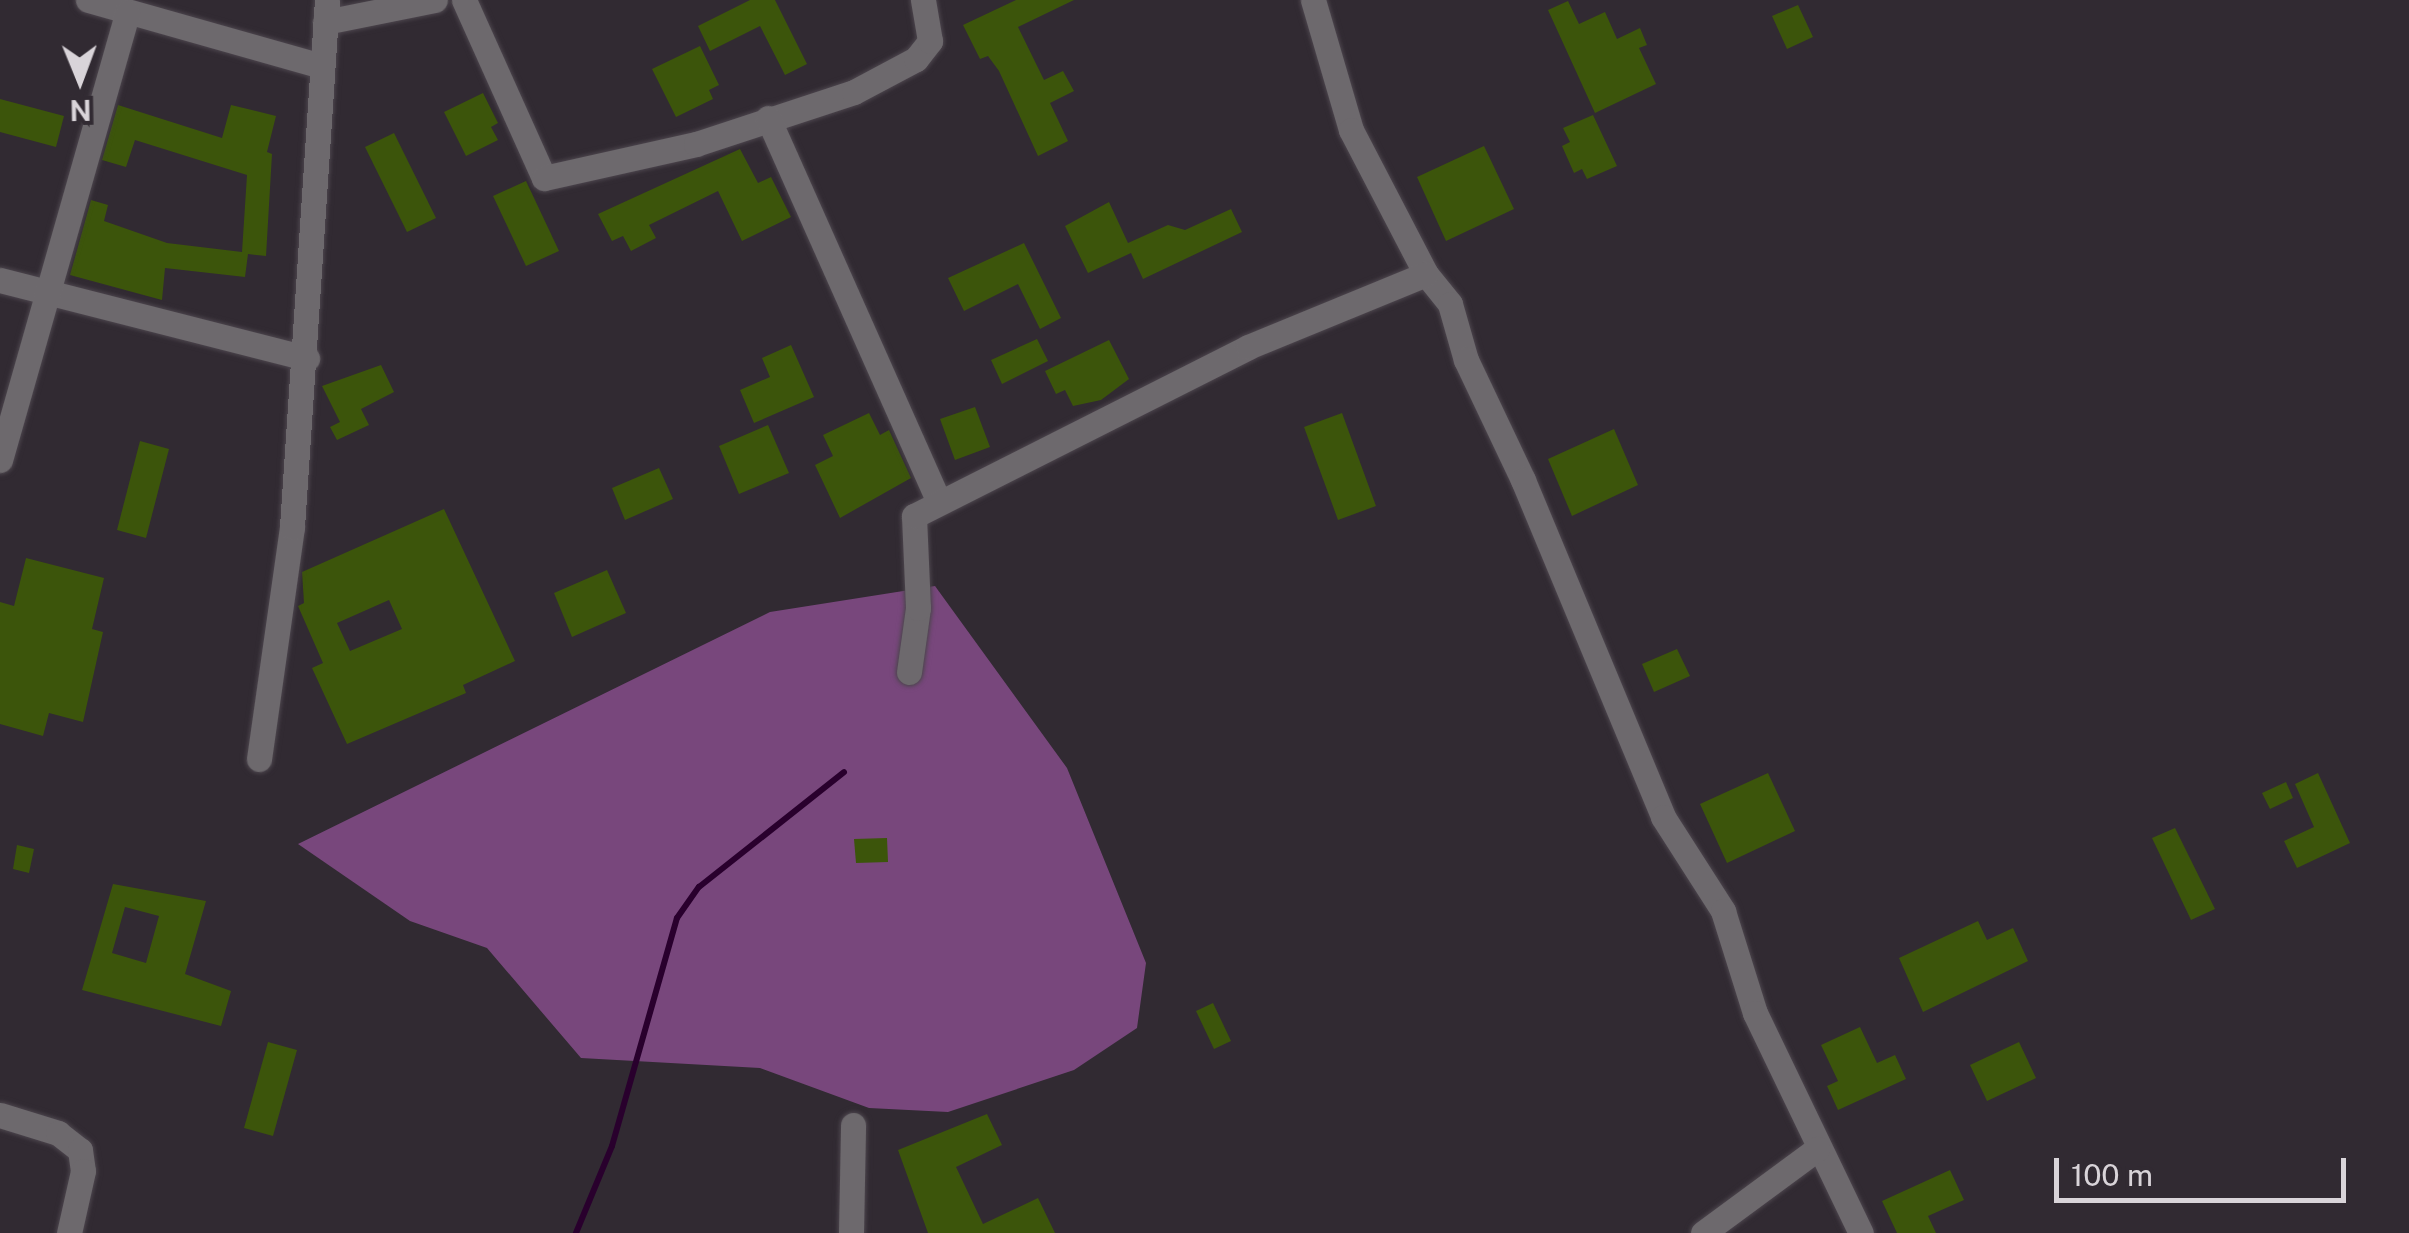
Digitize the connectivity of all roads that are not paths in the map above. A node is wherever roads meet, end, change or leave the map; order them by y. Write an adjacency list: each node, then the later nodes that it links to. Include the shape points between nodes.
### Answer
1 (88, 0): 7 (street)
2 (435, 0): 6 (street)
3 (464, 0): 9 (street, via 544,178 664,153)
4 (923, 0): 9 (street, via 930,41 916,58 854,92)
5 (1313, 0): 10 (street, via 1352,130)
6 (326, 11): 8 (street)
7 (127, 13): 8 (street); 12 (street)
8 (322, 66): 13 (street)
9 (768, 118): 15 (street)
10 (1426, 274): 15 (street, via 1248,347); 20 (street, via 1456,316 1466,360 1524,480 1663,817 1723,911 1756,1013)
11 (0, 280): 12 (street)
12 (47, 292): 13 (street); 14 (street)
13 (307, 358): 17 (street, via 288,568 272,636)
14 (0, 460)
15 (939, 502): 16 (street, via 914,516 918,608)
16 (909, 672)
17 (259, 759)
18 (0, 1116): 21 (street, via 58,1132 80,1150 83,1171)
19 (853, 1124): 22 (street)
20 (1817, 1150): 23 (street); 24 (street)
21 (69, 1233)
22 (851, 1233)
23 (1703, 1233)
24 (1861, 1233)

